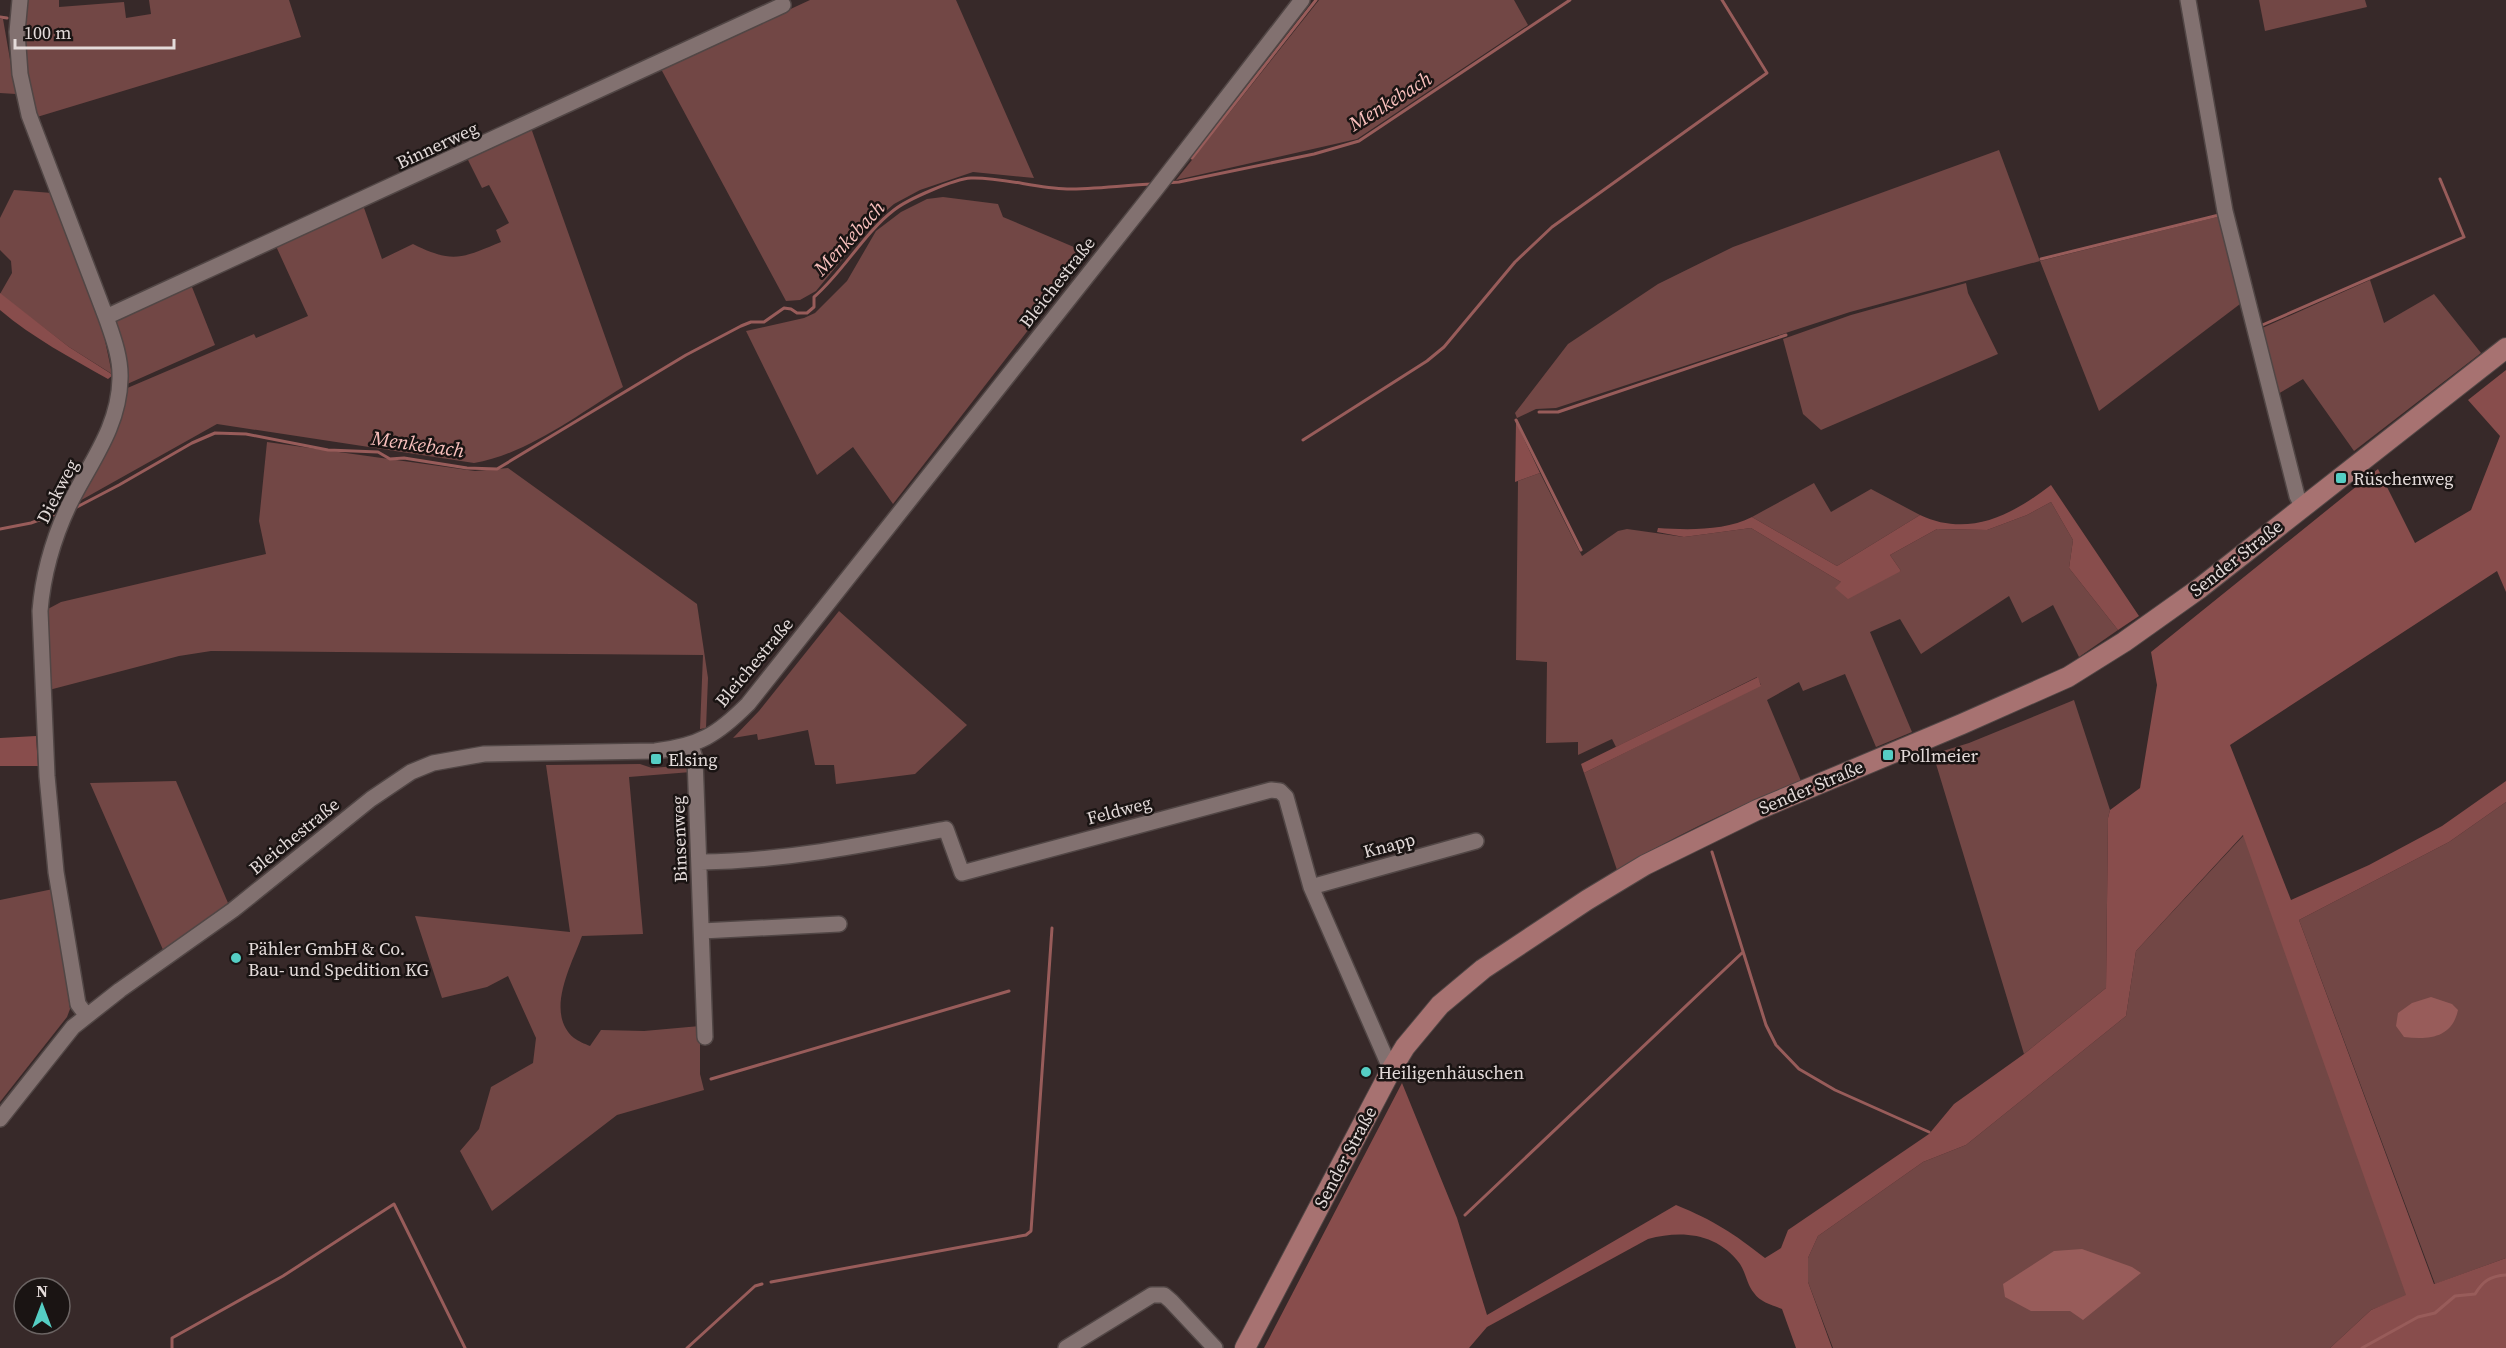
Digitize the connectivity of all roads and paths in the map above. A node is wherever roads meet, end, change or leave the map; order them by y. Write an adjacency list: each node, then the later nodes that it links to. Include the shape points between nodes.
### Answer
1 (20, 0): 5 (street, Diekweg, via 20,74 29,115)
2 (1302, 0): 8 (street, Bleichestraße, via 748,704 712,735)
3 (2188, 0): 7 (street, via 2225,211)
4 (783, 5): 5 (street, Binnerweg)
5 (106, 317): 14 (street, Diekweg, via 116,347 120,378 117,404 108,435 62,521 49,556 40,611 56,872 78,1004)
6 (2506, 348): 7 (main road, Sender Straße)
7 (2302, 506): 16 (main road, Sender Straße, via 2200,588 2068,677 1757,810 1645,865 1587,900 1483,969 1440,1005)
8 (691, 746): 10 (street, Binsenweg, via 695,758); 14 (street, Bleichestraße, via 655,751 484,754 433,763 394,782 234,910)
9 (1476, 841): 11 (street, Knapp)
10 (700, 862): 11 (street, Feldweg, via 782,858 946,829 962,873 1271,790 1286,797); 13 (street, Binsenweg)
11 (1311, 887): 16 (street, Feldweg)
12 (839, 924): 13 (street)
13 (702, 931): 15 (street, Binsenweg)
14 (87, 1016): 17 (street, Bleichestraße, via 57,1045)
15 (705, 1037)
16 (1391, 1070): 20 (main road, Sender Straße)
17 (0, 1119)
18 (1066, 1348): 19 (street, via 1152,1295 1164,1295)
19 (1215, 1348)
20 (1245, 1348)

